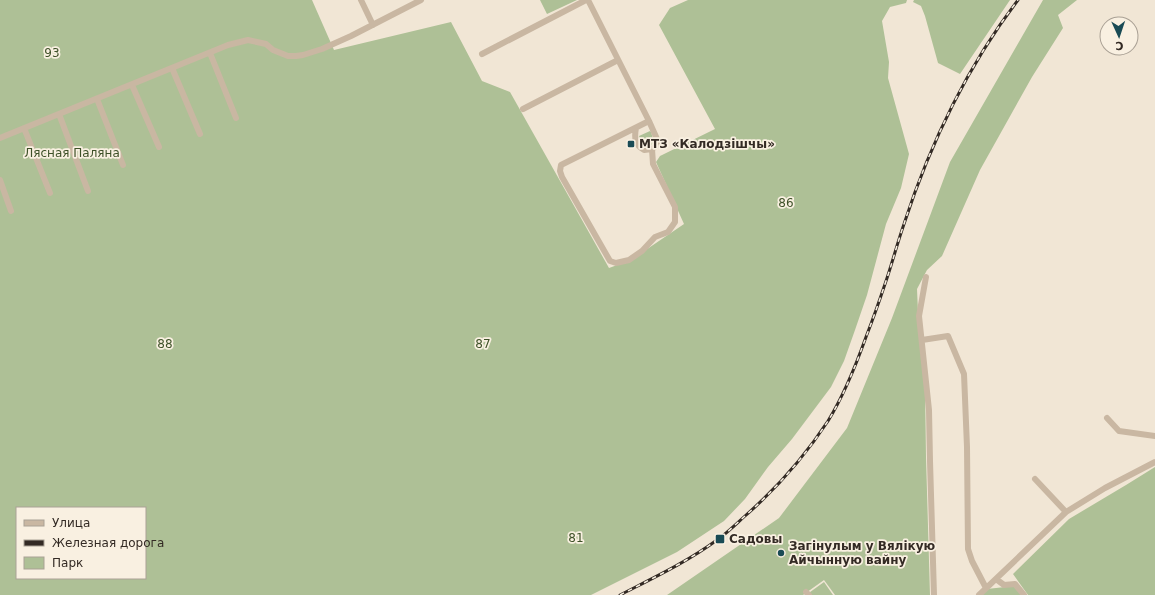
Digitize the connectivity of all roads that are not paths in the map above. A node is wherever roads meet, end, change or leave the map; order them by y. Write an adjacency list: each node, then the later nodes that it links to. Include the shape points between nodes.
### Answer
1 (360, 0): 4 (street)
2 (421, 0): 4 (street)
3 (587, 0): 6 (street); 7 (street)
4 (373, 25): 5 (street, via 322,49 296,56 288,56 266,44 248,40)
5 (210, 53): 8 (street); 13 (street)
6 (482, 54)
7 (618, 60): 11 (street); 14 (street)
8 (172, 68): 9 (street); 17 (street)
9 (132, 85): 10 (street); 19 (street)
10 (97, 99): 12 (street); 21 (street)
11 (523, 109)
12 (59, 114): 15 (street); 23 (street)
13 (236, 118)
14 (649, 121): 16 (street); 20 (street, via 657,139)
15 (24, 128): 18 (street); 24 (street)
16 (636, 128): 20 (street, via 634,136 637,145 644,150); 20 (street, via 589,150 561,166 560,171 610,261 616,263 629,260 655,237 668,232 675,222 675,207 653,164)
17 (200, 134)
18 (0, 138)
19 (159, 147)
20 (652, 149)
21 (123, 165)
22 (0, 180): 25 (street)
23 (88, 191)
24 (50, 193)
25 (11, 211)
26 (926, 277): 27 (street, via 919,316)
27 (922, 340): 34 (street, via 948,336 964,374 968,447 968,548); 35 (street, via 930,410)
28 (1107, 418): 29 (street, via 1119,431)
29 (1155, 436)
30 (1155, 462): 32 (street)
31 (1035, 480): 32 (street)
32 (1066, 512): 33 (street)
33 (996, 579): 34 (street); 37 (street, via 1004,585 1015,584)
34 (986, 588): 36 (street)
35 (934, 595)
36 (979, 595)
37 (1024, 595)

